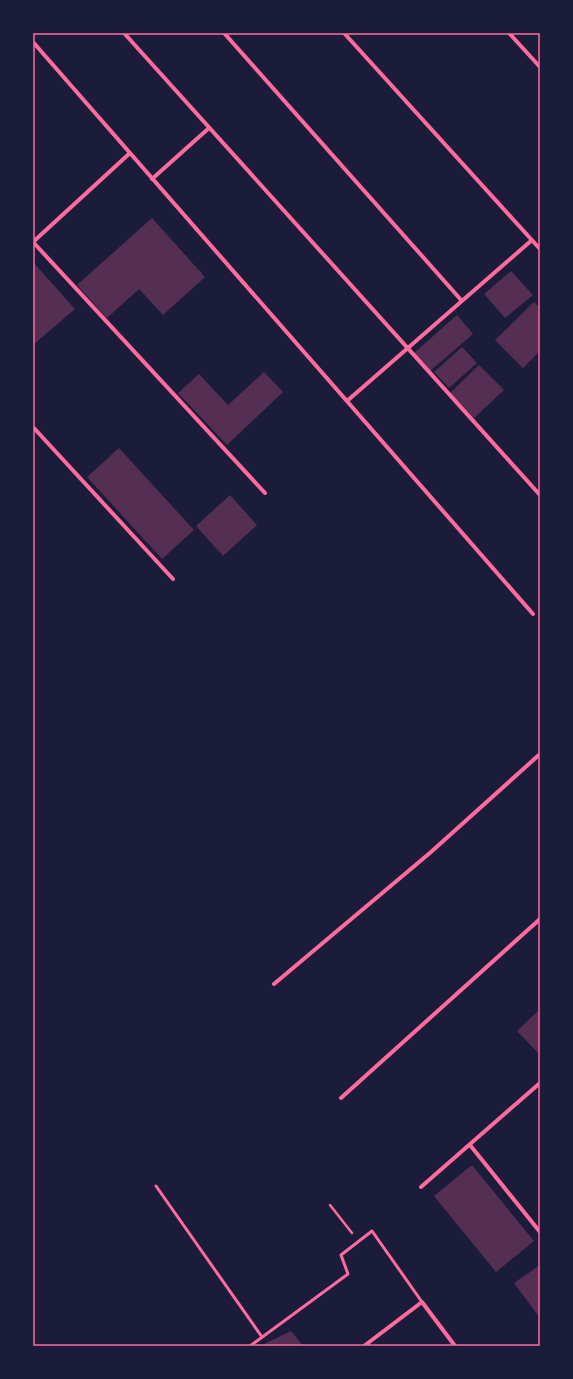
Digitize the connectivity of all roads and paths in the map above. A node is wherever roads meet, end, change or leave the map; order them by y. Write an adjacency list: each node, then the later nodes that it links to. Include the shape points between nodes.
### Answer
1 (124, 33): 7 (street)
2 (224, 33): 13 (street)
3 (344, 33): 10 (street)
4 (509, 33): 6 (street)
5 (33, 42): 8 (street)
6 (540, 68)
7 (209, 128): 9 (street); 14 (street)
8 (130, 153): 9 (street); 11 (street)
9 (152, 179): 15 (street)
10 (532, 240): 12 (street); 13 (street)
11 (33, 242): 17 (street)
12 (540, 249)
13 (462, 301): 14 (street)
14 (407, 348): 15 (street); 18 (street)
15 (347, 401): 20 (street)
16 (33, 427): 19 (street)
17 (265, 493)
18 (540, 495)
19 (173, 579)
20 (533, 614)
21 (540, 754): 23 (street, via 431,852)
22 (540, 919): 25 (street)
23 (274, 984)
24 (540, 1083): 26 (street)
25 (341, 1098)
26 (470, 1145): 28 (street); 30 (street)
27 (156, 1186): 33 (lane)
28 (421, 1187)
29 (330, 1205): 31 (path)
30 (540, 1232)
31 (358, 1242): 32 (lane, via 372,1231); 33 (lane, via 341,1255 348,1274)
32 (422, 1302): 35 (street); 36 (street)
33 (262, 1337): 34 (lane)
34 (250, 1346)
35 (364, 1346)
36 (455, 1346)

